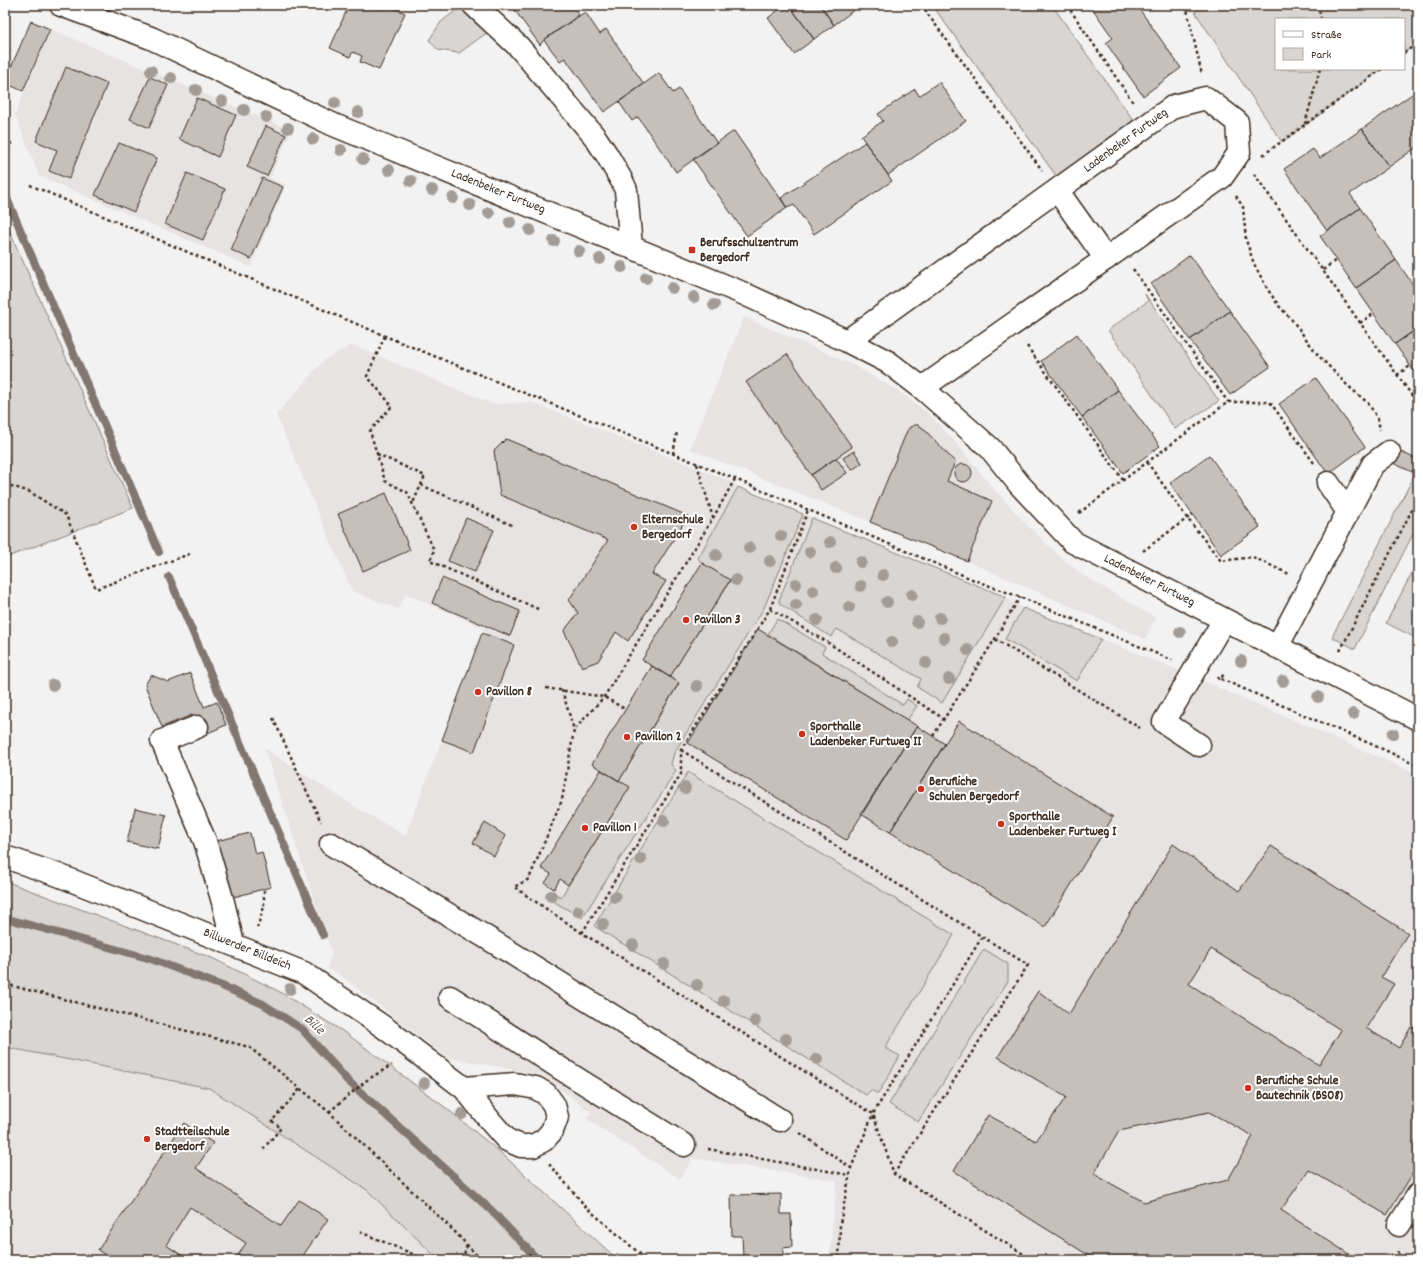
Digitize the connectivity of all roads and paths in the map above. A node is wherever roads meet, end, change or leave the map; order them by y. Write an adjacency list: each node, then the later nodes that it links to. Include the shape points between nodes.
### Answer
1 (61, 5): 9 (street, Ladenbeker Furtweg)
2 (104, 5): 9 (street, Ladenbeker Furtweg)
3 (474, 5): 23 (street, via 519,47 595,137 607,155 626,190)
4 (922, 5): 22 (path)
5 (1067, 5): 15 (path)
6 (1186, 5): 14 (path)
7 (1318, 5): 8 (path)
8 (1321, 18)
9 (150, 38): 23 (street, Ladenbeker Furtweg, via 334,125)
10 (1418, 43): 11 (path)
11 (1405, 52)
12 (1320, 70): 16 (path)
13 (1381, 70): 16 (path)
14 (1206, 98): 15 (street, Ladenbeker Furtweg, via 1174,106); 19 (street, via 1237,122)
15 (1148, 125): 22 (street, Ladenbeker Furtweg)
16 (1305, 125): 19 (path)
17 (12, 143): 18 (path)
18 (5, 146)
19 (1244, 160): 20 (street); 26 (path)
20 (1222, 177): 24 (street); 38 (path, via 1243,207 1248,246 1268,290 1318,355 1368,403 1380,424)
21 (30, 185): 30 (path)
22 (1057, 190): 24 (street); 31 (street, Ladenbeker Furtweg)
23 (631, 247): 31 (street, Ladenbeker Furtweg, via 740,292)
24 (1112, 254): 29 (street); 35 (path)
25 (1336, 260): 26 (path)
26 (1323, 270): 28 (path)
27 (1374, 314): 28 (path)
28 (1360, 323): 33 (path)
29 (1012, 325): 34 (street); 45 (path)
30 (385, 336): 40 (path, via 367,376 392,406 370,431); 41 (path)
31 (847, 341): 34 (street, Ladenbeker Furtweg, via 888,362)
32 (1410, 366): 33 (path)
33 (1397, 375): 36 (path)
34 (922, 388): 57 (street, Ladenbeker Furtweg, via 990,448)
35 (1228, 402): 42 (path); 46 (path, via 1270,402)
36 (1418, 404)
37 (677, 432): 41 (path)
38 (1380, 432)
39 (1389, 452): 52 (street, via 1373,464)
40 (377, 454): 48 (path, via 425,476); 50 (path, via 385,481 407,492)
41 (673, 454): 43 (path)
42 (1147, 462): 45 (path); 55 (path)
43 (697, 464): 44 (path); 54 (path)
44 (736, 479): 51 (path); 54 (path)
45 (1123, 480): 57 (path)
46 (1328, 483): 52 (street)
47 (5, 484): 58 (path, via 30,492 66,515 96,589)
48 (421, 484): 50 (path); 56 (path)
49 (1418, 498): 69 (path)
50 (412, 504): 62 (path, via 434,550 430,561)
51 (808, 510): 61 (path); 63 (path)
52 (1348, 512): 60 (street)
53 (1193, 514): 55 (path)
54 (713, 518): 73 (path)
55 (1187, 518): 59 (path); 60 (path, via 1221,561 1253,557)
56 (514, 526)
57 (1059, 527): 59 (street, Ladenbeker Furtweg, via 1073,542)
58 (192, 553)
59 (1121, 567): 64 (street, Ladenbeker Furtweg)
60 (1311, 584): 66 (street)
61 (1020, 597): 65 (path); 67 (path)
62 (538, 609)
63 (770, 609): 76 (path, via 827,642); 83 (path)
64 (1224, 620): 66 (street, Ladenbeker Furtweg); 67 (street)
65 (996, 639): 76 (path); 78 (path, via 1143,730)
66 (1277, 647): 69 (street, Ladenbeker Furtweg)
67 (1196, 669): 70 (path); 78 (street)
68 (1224, 672): 70 (path)
69 (1329, 673): 77 (street, Ladenbeker Furtweg)
70 (1221, 679): 84 (path)
71 (546, 688): 72 (path)
72 (562, 690): 73 (path); 80 (path)
73 (604, 697): 74 (path); 80 (path)
74 (625, 709)
75 (273, 718): 85 (path)
76 (944, 719): 81 (path)
77 (1418, 719)
78 (1164, 722): 82 (street)
79 (197, 727): 90 (street, via 162,741 205,841)
80 (574, 730): 88 (path, via 562,800 529,879 514,887)
81 (933, 736)
82 (1199, 745)
83 (680, 750): 88 (path, via 681,774); 89 (path)
84 (1418, 766)
85 (331, 844): 100 (street)
86 (5, 857): 90 (street, Billwerder Billdeich, via 58,875)
87 (264, 890): 90 (path, via 264,907)
88 (582, 933): 99 (path)
89 (982, 937): 99 (path); 105 (path, via 1028,965)
90 (241, 948): 95 (street, Billwerder Billdeich, via 304,973 385,1028)
91 (5, 984): 96 (path, via 249,1047)
92 (450, 997): 93 (street)
93 (563, 1070): 97 (street); 101 (street)
94 (367, 1080): 98 (path)
95 (464, 1088): 97 (street, via 514,1084 536,1088); 102 (street, Billwerder Billdeich, via 507,1140 521,1146)
96 (300, 1089): 98 (path); 103 (path, via 272,1121 281,1128)
97 (546, 1094): 102 (street, via 554,1105 557,1117 552,1131 544,1140)
98 (328, 1112): 110 (path)
99 (873, 1114): 104 (path); 105 (path)
100 (780, 1120): 104 (path)
101 (684, 1145): 106 (path)
102 (533, 1146): 114 (path, via 587,1208)
103 (263, 1149)
104 (851, 1168): 106 (path)
105 (894, 1174): 116 (path)
106 (849, 1176): 115 (path, via 840,1224)
107 (1418, 1195): 108 (street)
108 (1399, 1226)
109 (360, 1232): 111 (path)
110 (467, 1244): 112 (path); 113 (path)
111 (427, 1260)
112 (463, 1260)
113 (481, 1260)
114 (647, 1260)
115 (839, 1260)
116 (1033, 1260)

